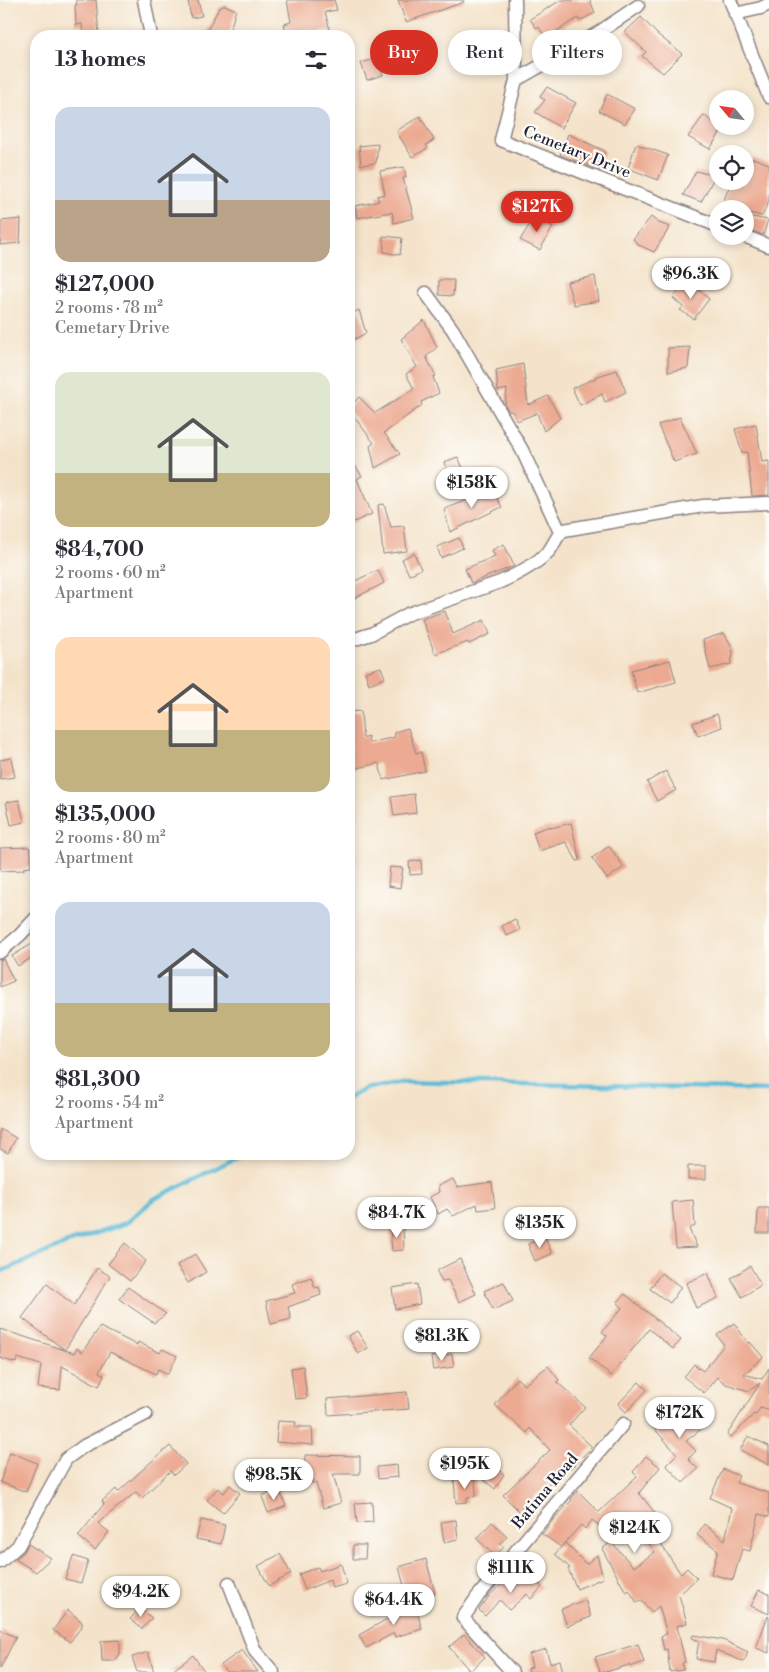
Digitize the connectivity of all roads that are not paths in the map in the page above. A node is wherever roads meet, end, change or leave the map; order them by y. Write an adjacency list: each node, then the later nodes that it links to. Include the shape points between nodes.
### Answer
1 (144, 0): 7 (street)
2 (515, 0): 8 (street, Cemetary Drive)
3 (730, 0): 6 (street)
4 (769, 4): 6 (street)
5 (638, 6): 8 (street)
6 (735, 14): 9 (street)
7 (150, 30)
8 (516, 80): 10 (street, Cemetary Drive, via 501,140)
9 (769, 97)
10 (709, 222)
11 (754, 240): 12 (street)
12 (769, 246)
13 (426, 294): 15 (street, via 453,330 522,450)
14 (769, 503): 15 (street, via 703,506)
15 (560, 532): 16 (street, via 548,552 513,576 408,614)
16 (355, 639)
17 (30, 924): 18 (street)
18 (0, 952)
19 (146, 1414): 21 (street, via 84,1446 66,1459 18,1546)
20 (623, 1424): 24 (street, Batima Road, via 478,1596 464,1618)
21 (0, 1562)
22 (229, 1583): 23 (street, via 255,1651)
23 (273, 1672)
24 (512, 1672)

